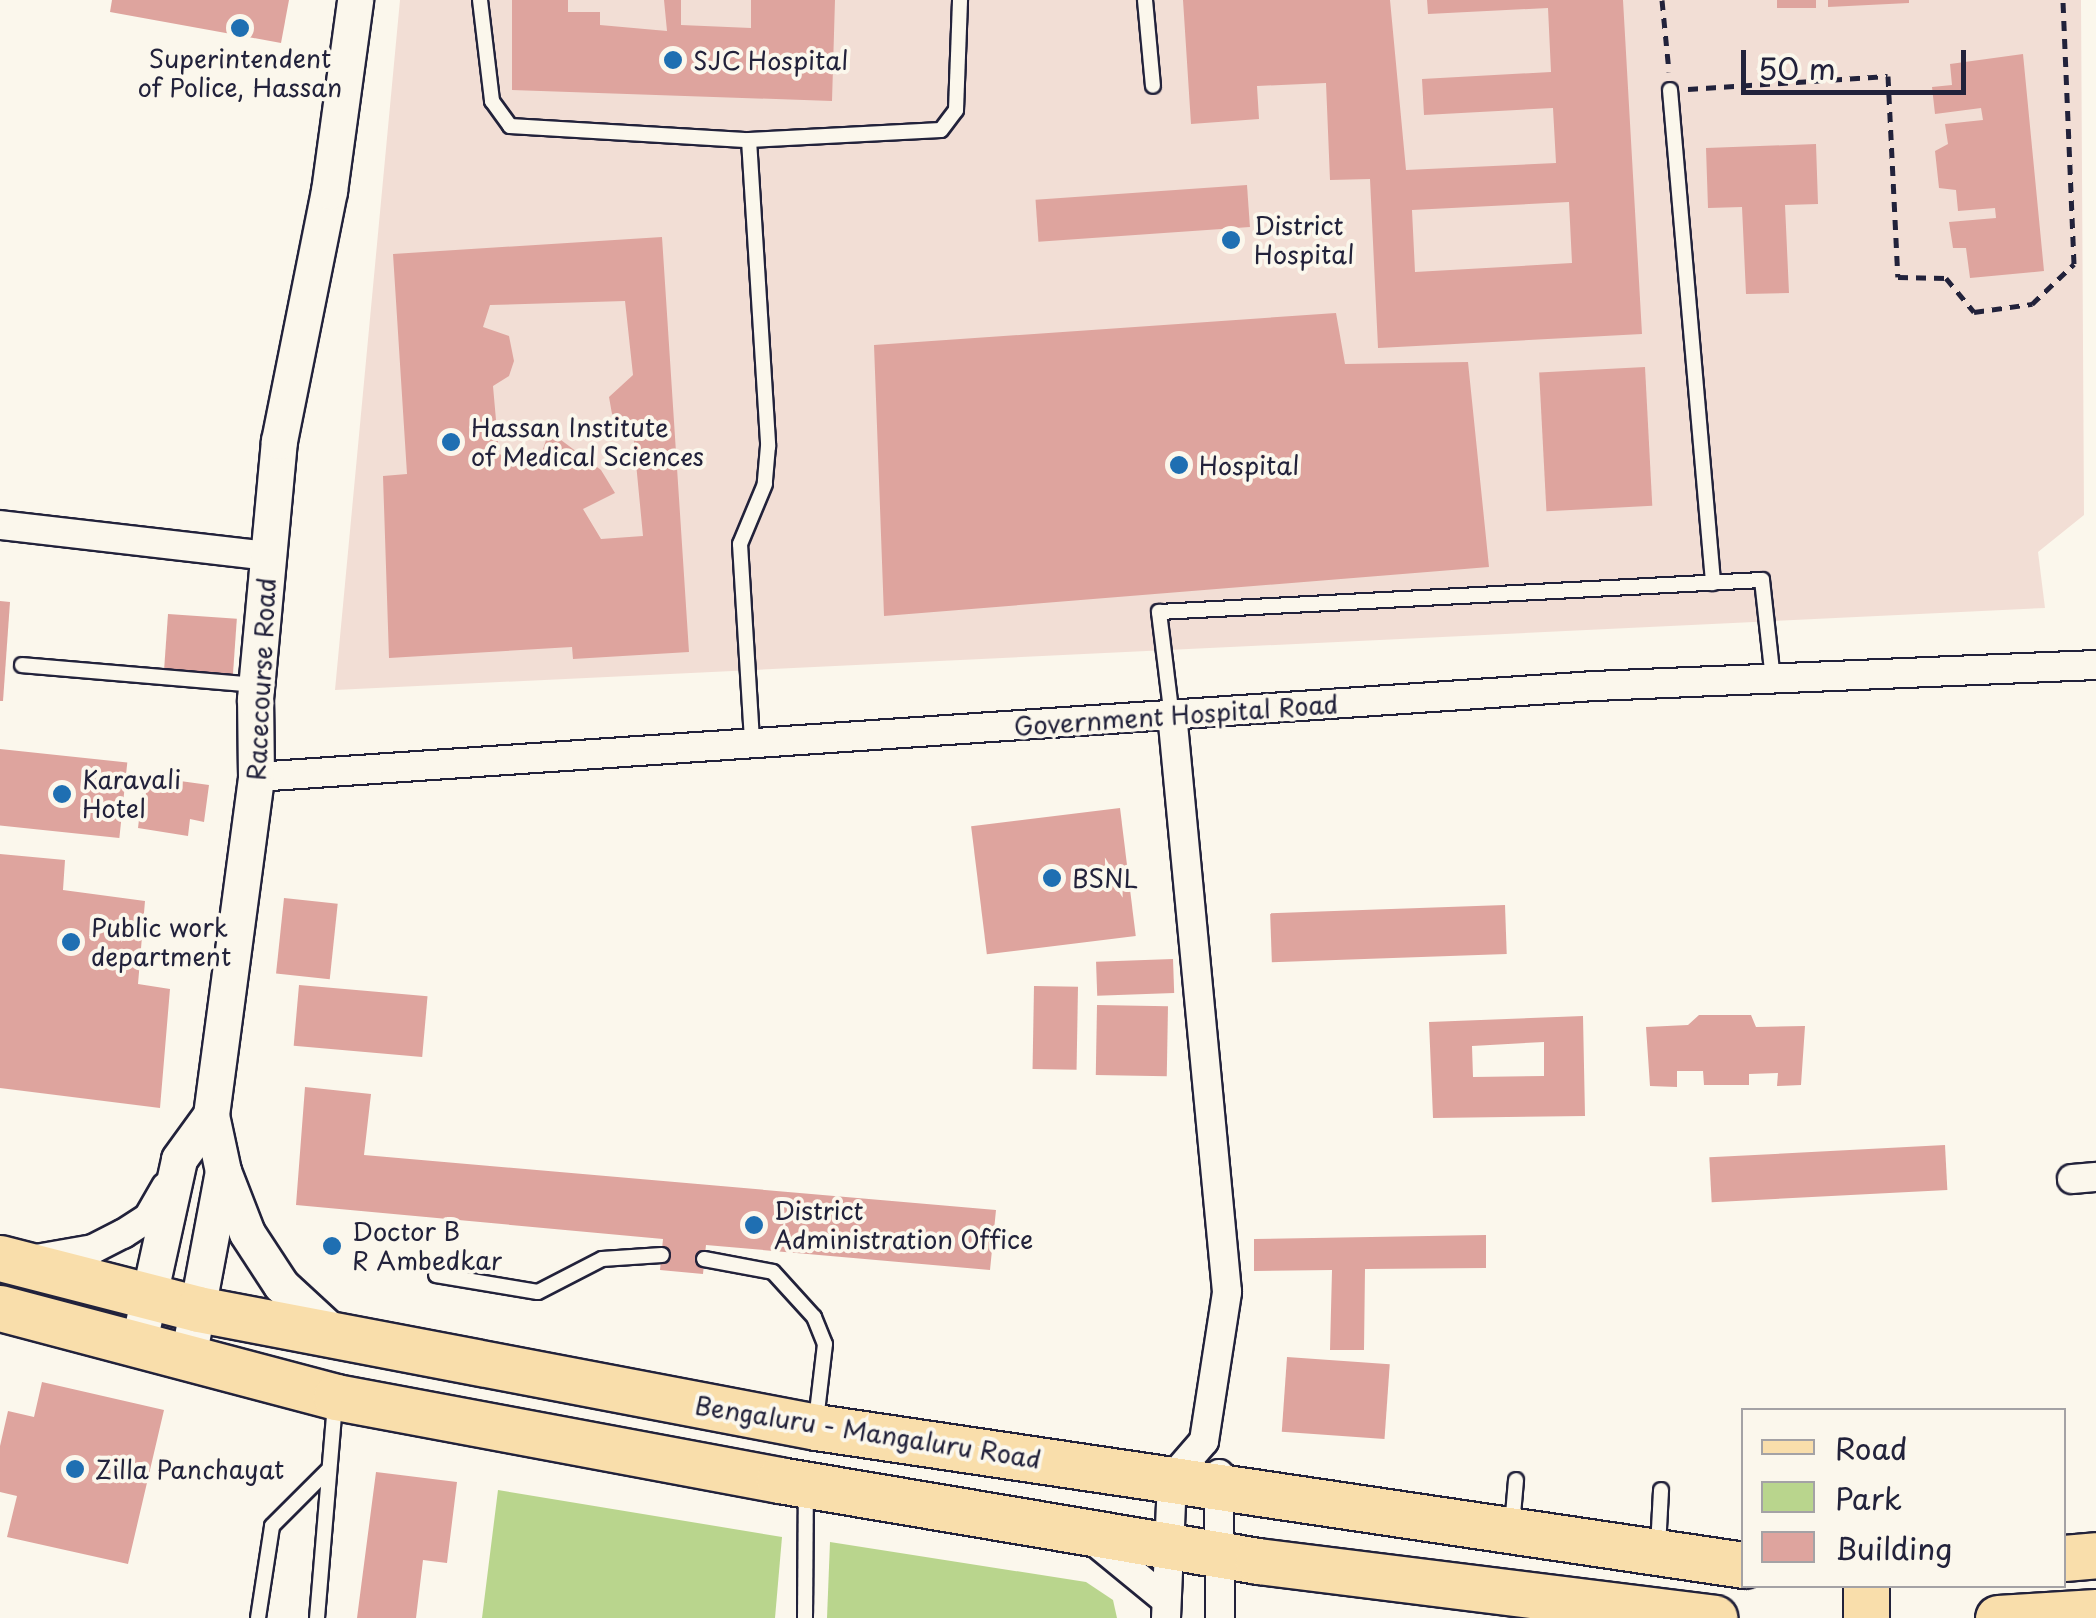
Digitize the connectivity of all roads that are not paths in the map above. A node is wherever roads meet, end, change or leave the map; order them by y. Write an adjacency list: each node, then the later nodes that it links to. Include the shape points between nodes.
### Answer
1 (355, 0): 9 (street, Racecourse Road, via 329,191 279,441)
2 (480, 0): 7 (lane, via 492,101 510,126)
3 (960, 0): 7 (lane, via 956,110 941,130)
4 (1146, 0): 5 (lane)
5 (1153, 86)
6 (1670, 90): 10 (lane)
7 (749, 140): 16 (lane, via 768,446 765,484 740,544)
8 (0, 526): 9 (street)
9 (268, 556): 14 (street, Racecourse Road)
10 (1713, 583): 13 (lane, via 1762,580); 15 (lane, via 1159,612)
11 (22, 665): 14 (lane)
12 (2096, 665): 13 (street, Government Hospital Road)
13 (1773, 679): 15 (street, Government Hospital Road)
14 (256, 685): 17 (street, Racecourse Road)
15 (1173, 720): 16 (street, Government Hospital Road); 33 (street, via 1227,1292)
16 (752, 743): 17 (street, Government Hospital Road)
17 (256, 777): 18 (street, Racecourse Road)
18 (211, 1116): 19 (street, Racecourse Road); 20 (street)
19 (178, 1159): 23 (street, via 148,1218 136,1226 93,1249); 25 (street, Racecourse Road)
20 (224, 1171): 27 (street); 28 (street, via 247,1233 281,1286)
21 (662, 1254): 24 (lane, via 602,1258 538,1292)
22 (704, 1259): 32 (lane, via 773,1272 814,1317 824,1344)
23 (8, 1260): 25 (main road, Bengaluru - Mangaluru Road)
24 (436, 1275)
25 (151, 1298): 27 (main road, Bengaluru - Mangaluru Road); 29 (street, Racecourse Road)
26 (0, 1308): 29 (main road)
27 (198, 1309): 28 (main road, Bengaluru - Mangaluru Road); 30 (street)
28 (336, 1336): 32 (main road, Bengaluru - Mangaluru Road)
29 (138, 1346): 30 (main road)
30 (188, 1358): 31 (main road)
31 (336, 1397): 34 (lane); 37 (main road)
32 (802, 1425): 35 (main road, Bengaluru - Mangaluru Road); 37 (main road)
33 (1204, 1441): 35 (street); 38 (street)
34 (327, 1471): 51 (lane, via 272,1526); 52 (lane)
35 (1172, 1478): 38 (main road, Bengaluru - Mangaluru Road); 42 (street)
36 (1516, 1480): 41 (lane)
37 (793, 1482): 40 (main road); 53 (lane)
38 (1225, 1487): 41 (main road, Bengaluru - Mangaluru Road); 43 (street)
39 (1661, 1490): 44 (lane)
40 (1075, 1529): 42 (main road); 49 (street)
41 (1512, 1532): 44 (main road, Bengaluru - Mangaluru Road)
42 (1167, 1544): 43 (main road); 49 (street)
43 (1222, 1554): 54 (street); 55 (main road)
44 (1658, 1554): 47 (main road, Bengaluru - Mangaluru Road)
45 (2096, 1556): 46 (main road)
46 (2066, 1558)
47 (1741, 1566)
48 (1866, 1588): 56 (main road)
49 (1166, 1609)
50 (2096, 1612): 57 (main road)
51 (258, 1618)
52 (317, 1618)
53 (805, 1618)
54 (1220, 1618)
55 (1714, 1618)
56 (1866, 1618)
57 (1998, 1618)

